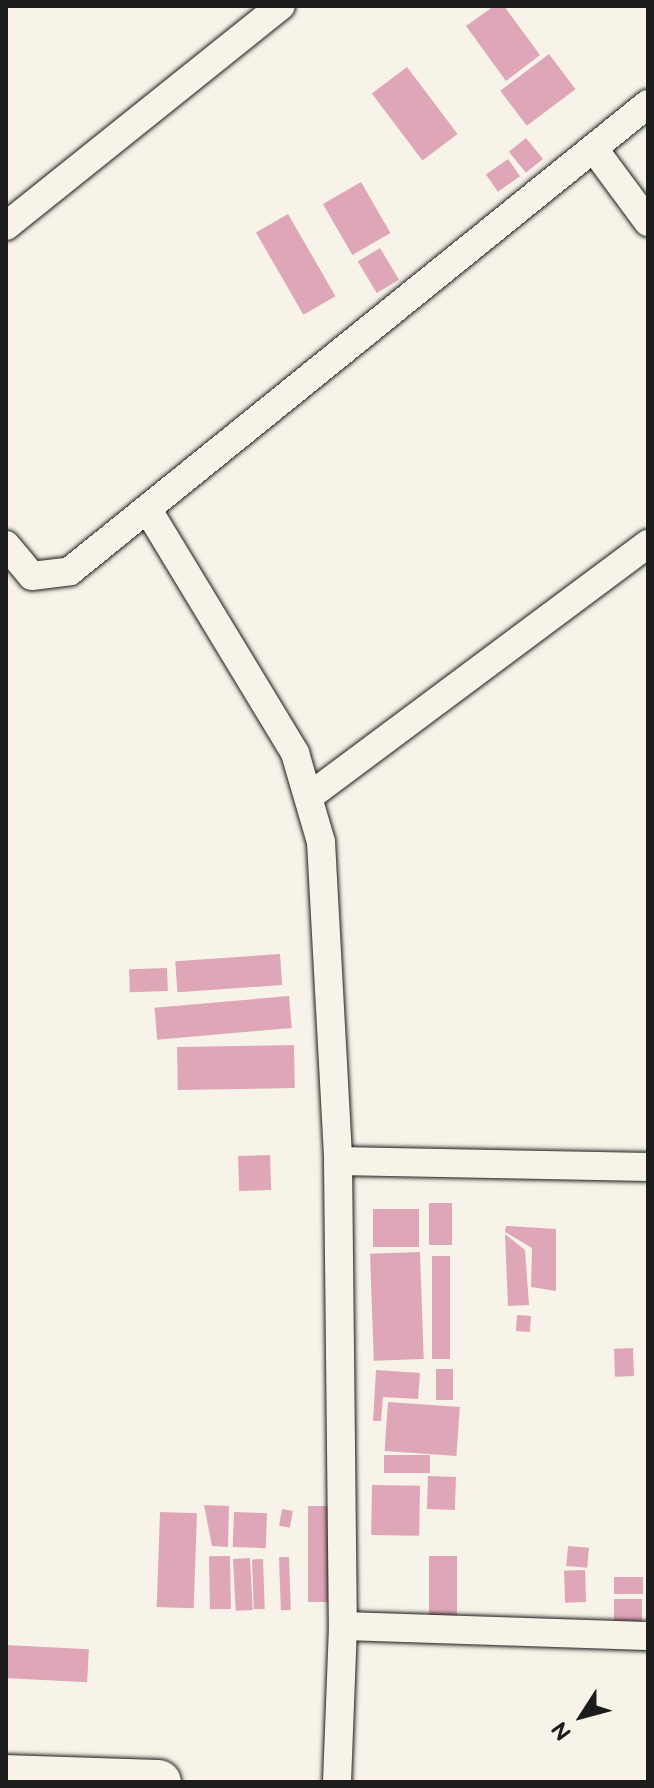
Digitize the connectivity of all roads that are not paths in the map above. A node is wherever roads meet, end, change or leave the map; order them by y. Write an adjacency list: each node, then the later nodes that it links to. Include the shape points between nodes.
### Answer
1 (281, 6): 5 (street)
2 (648, 104): 3 (street)
3 (594, 149): 4 (street); 6 (street)
4 (648, 222)
5 (6, 226)
6 (148, 510): 8 (street, via 70,571 32,576); 9 (street, via 295,753)
7 (648, 544): 9 (street)
8 (6, 545)
9 (311, 795): 10 (street, via 321,842)
10 (338, 1161): 11 (street); 12 (street)
11 (648, 1167)
12 (343, 1626): 13 (street); 16 (street)
13 (648, 1636)
14 (6, 1777): 15 (highway)
15 (159, 1782)
16 (337, 1782)

